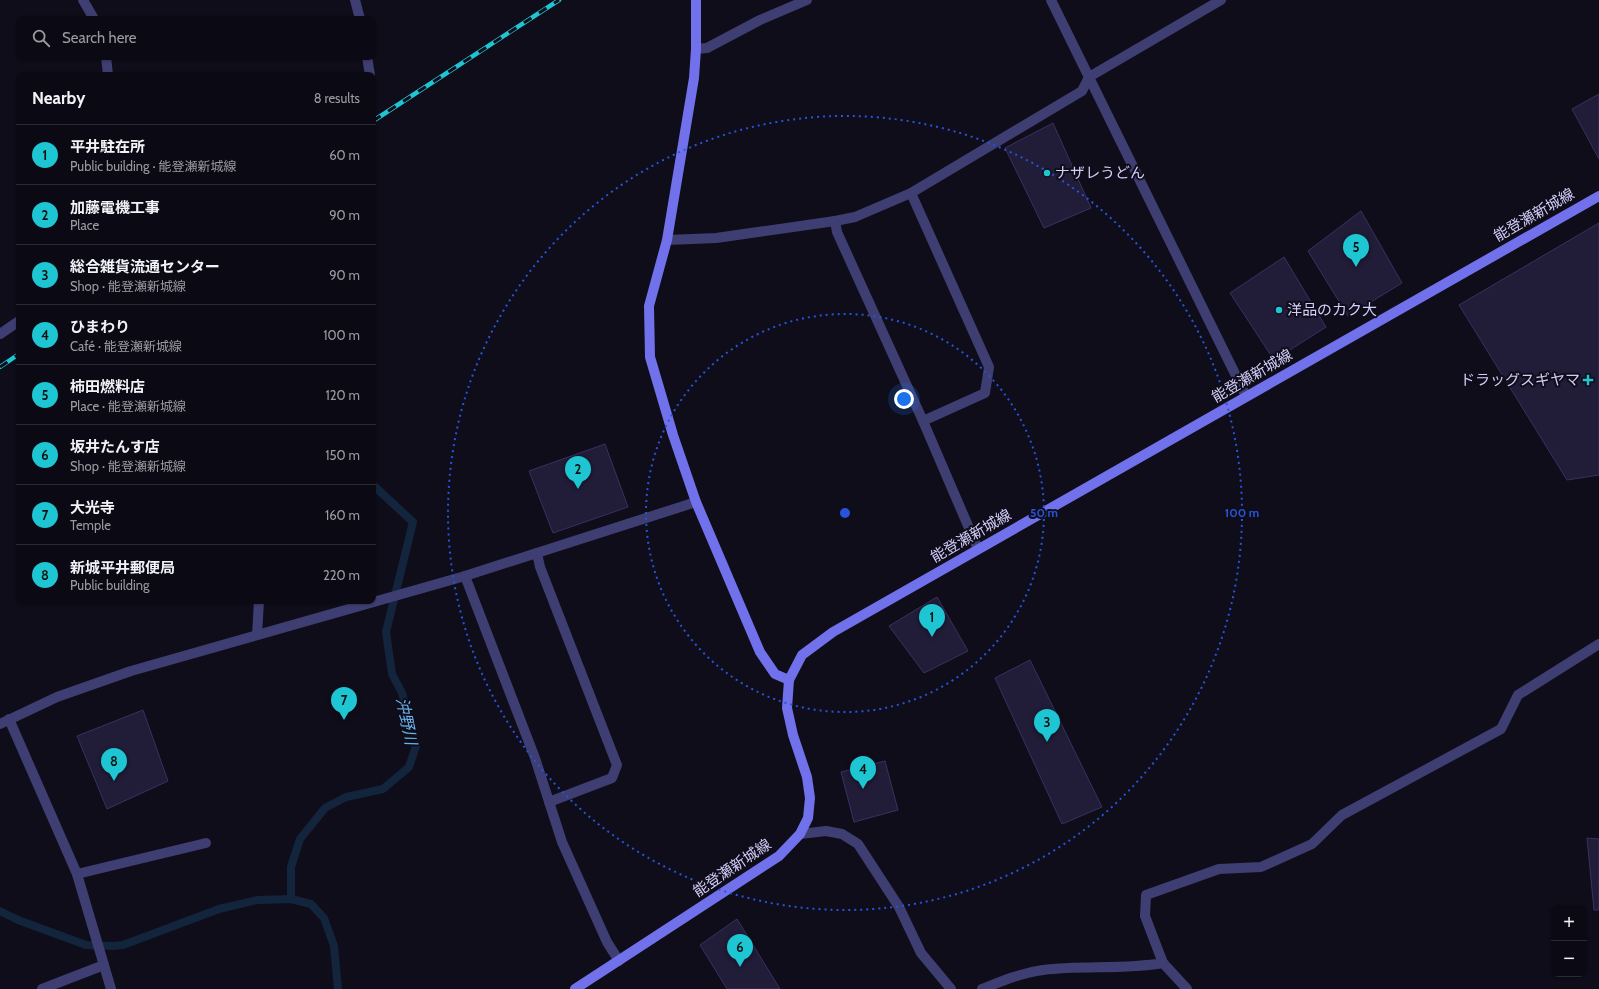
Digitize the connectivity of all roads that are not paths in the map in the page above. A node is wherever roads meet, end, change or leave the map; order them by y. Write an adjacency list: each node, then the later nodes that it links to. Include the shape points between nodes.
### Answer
1 (83, 0): 7 (street)
2 (355, 0): 8 (street)
3 (696, 0): 9 (main road)
4 (807, 0): 9 (street, via 760,20 707,48)
5 (1050, 0): 14 (street)
6 (1221, 0): 14 (street)
7 (92, 16)
8 (359, 16)
9 (696, 49): 18 (main road, via 694,78)
10 (106, 60): 12 (street)
11 (368, 60): 13 (street)
12 (108, 72)
13 (370, 72)
14 (1089, 77): 15 (street, via 1082,91); 21 (street)
15 (911, 193): 17 (street, via 855,217); 22 (street, via 989,367 985,393)
16 (1599, 196): 21 (main road, 能登瀬新城線)
17 (836, 221): 18 (street, via 716,238); 22 (street, via 837,232)
18 (666, 240): 23 (main road, via 649,306 650,357)
19 (16, 323): 20 (street)
20 (0, 334)
21 (1246, 396): 24 (main road, 能登瀬新城線)
22 (923, 421): 24 (street)
23 (696, 502): 25 (street); 32 (main road, via 760,652 775,674)
24 (978, 549): 32 (main road, 能登瀬新城線, via 832,632 802,655)
25 (537, 553): 26 (street); 35 (street, via 540,567 617,765 612,778)
26 (465, 576): 27 (street); 35 (street, via 535,758)
27 (376, 601)
28 (259, 604): 30 (street)
29 (366, 604): 30 (street)
30 (257, 635): 33 (street, via 131,671 57,697)
31 (1599, 644): 40 (street, via 1518,695 1501,729 1342,815 1312,844 1260,868 1219,869 1146,895 1146,916)
32 (789, 680): 36 (main road, 能登瀬新城線, via 787,708 807,777 810,798 808,818)
33 (9, 719): 34 (street); 38 (street)
34 (0, 724)
35 (549, 802): 39 (street, via 562,842 607,942)
36 (800, 834): 39 (main road, 能登瀬新城線, via 779,856); 45 (street, via 826,831 842,834 858,844 899,907 921,953)
37 (206, 843): 38 (street)
38 (78, 874): 41 (street)
39 (619, 961): 44 (main road, 能登瀬新城線)
40 (1163, 963): 46 (street, via 1142,967 1043,970 1020,974); 47 (street)
41 (104, 965): 42 (street); 43 (street)
42 (42, 989)
43 (112, 989)
44 (575, 989)
45 (950, 989)
46 (982, 989)
47 (1187, 989)

